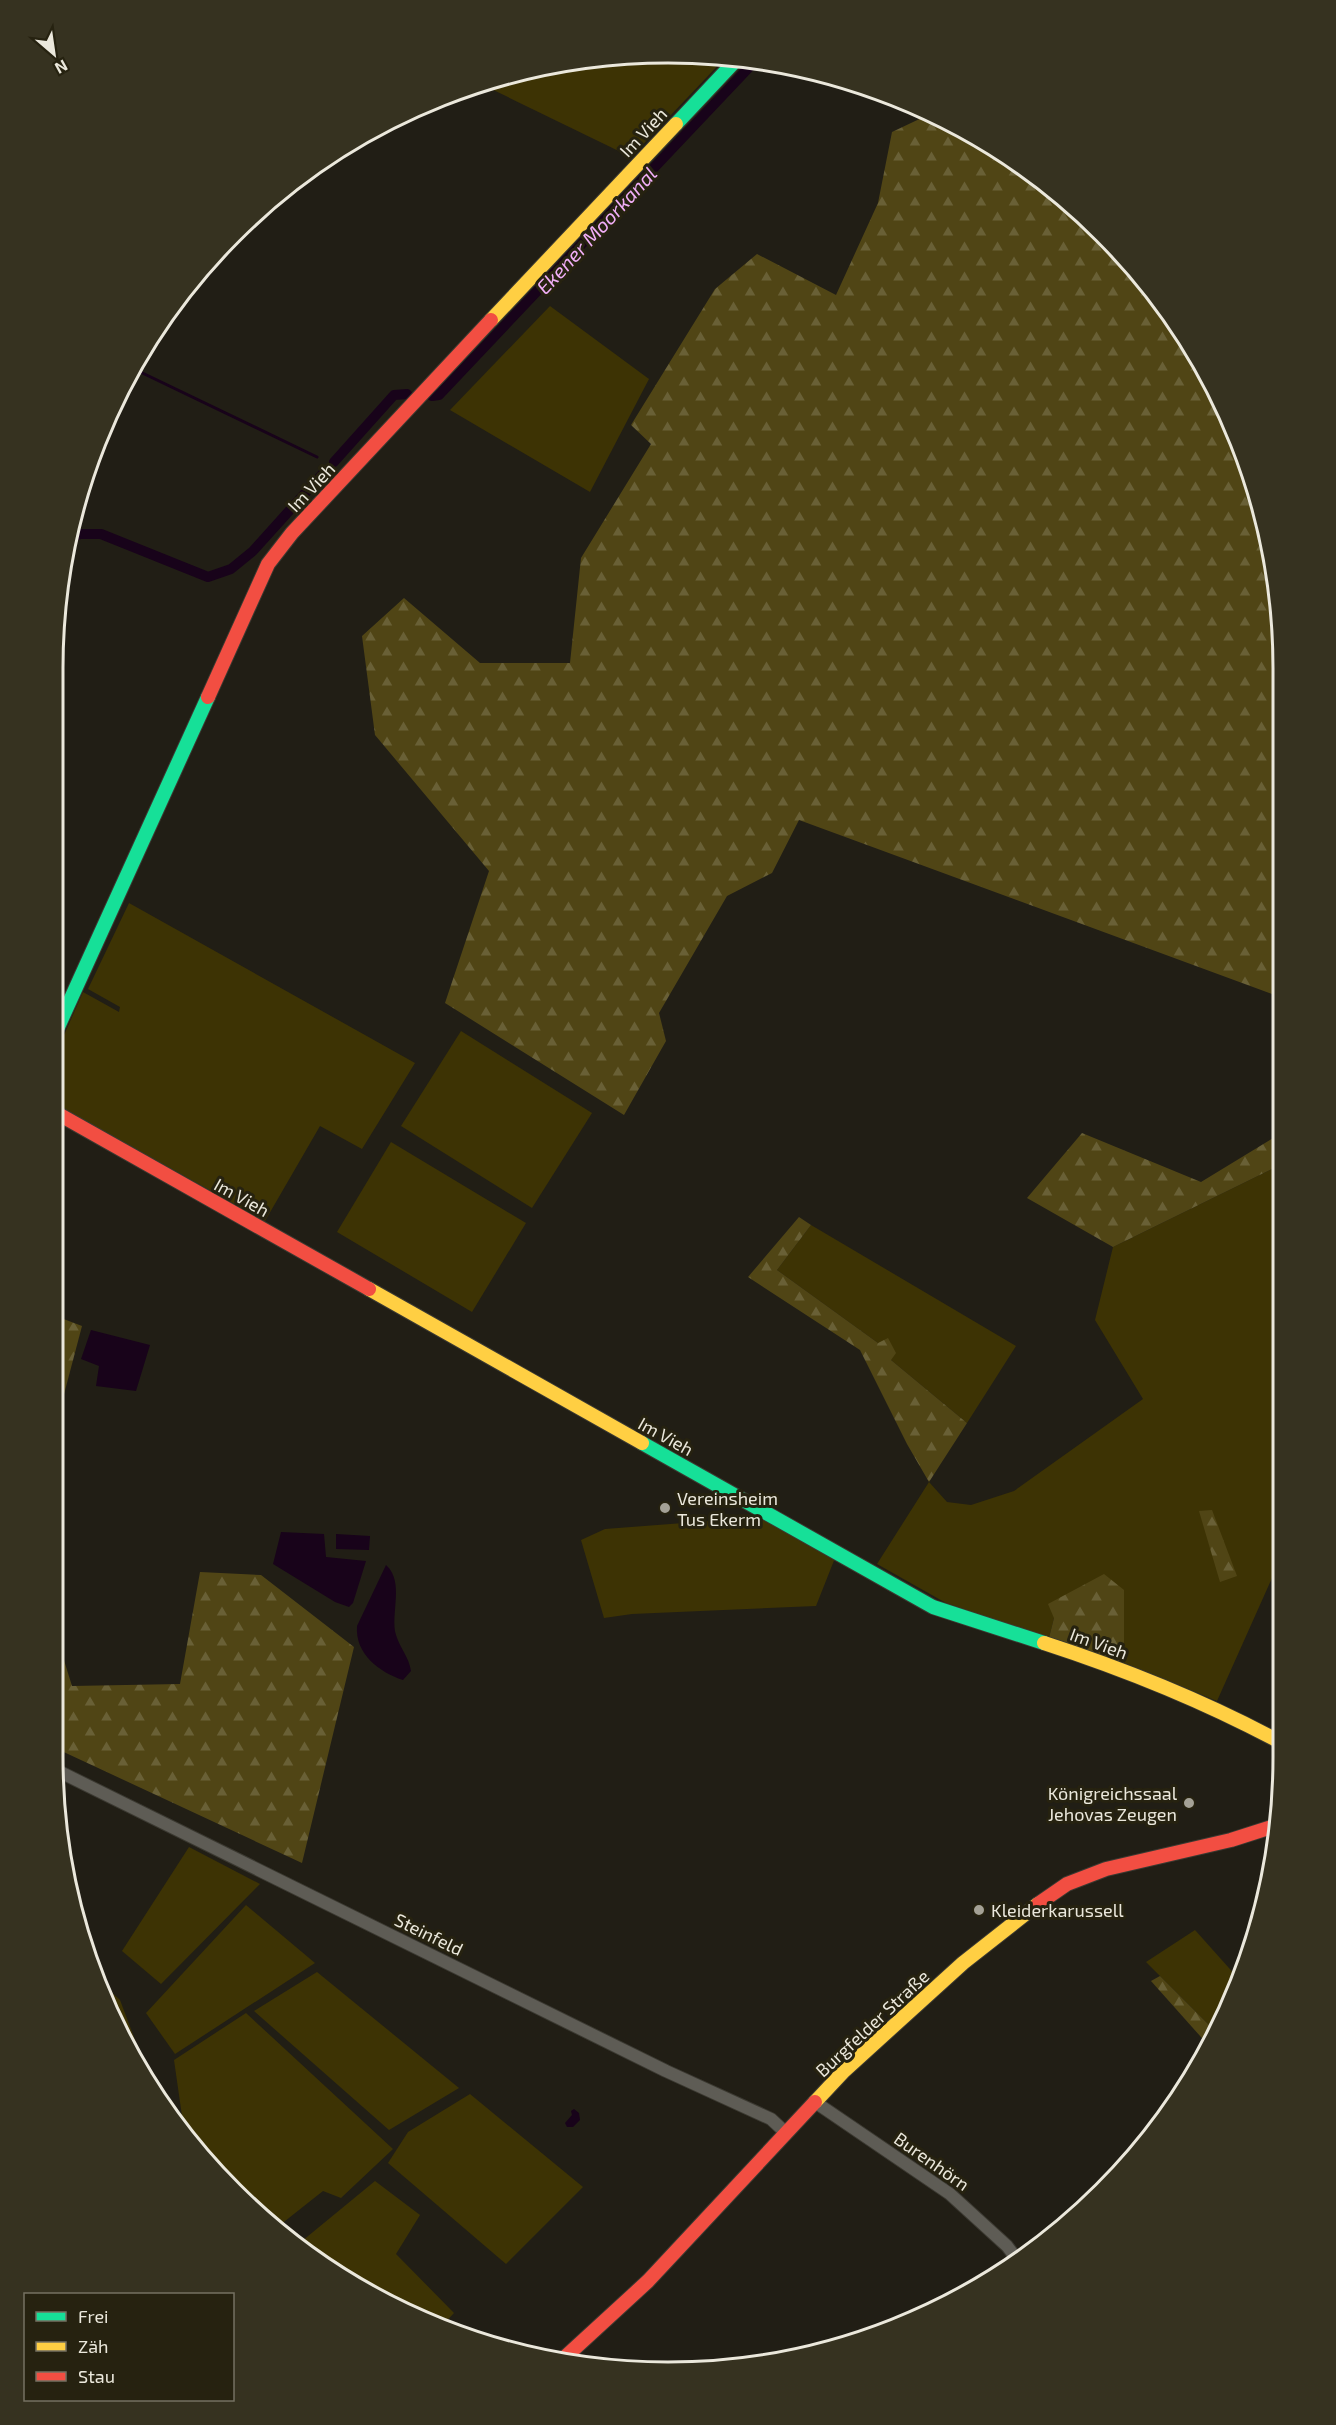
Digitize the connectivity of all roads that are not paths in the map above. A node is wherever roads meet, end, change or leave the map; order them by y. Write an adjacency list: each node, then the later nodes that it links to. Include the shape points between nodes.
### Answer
1 (729, 66): 2 (street, Im Vieh, via 402,414 268,564)
2 (63, 1016)
3 (63, 1117): 4 (street, Im Vieh, via 933,1607 1191,1696)
4 (1273, 1738)
5 (63, 1774): 8 (street, Steinfeld, via 771,2119)
6 (1269, 1828): 7 (street, Burgfelder Straße, via 1106,1869 1067,1884 1017,1918 963,1963)
7 (815, 2102): 8 (street, Burgfelder Straße); 9 (street, Burenhörn, via 950,2194)
8 (786, 2133): 10 (street, Burgfelder Straße, via 648,2281)
9 (1013, 2254)
10 (569, 2353)

